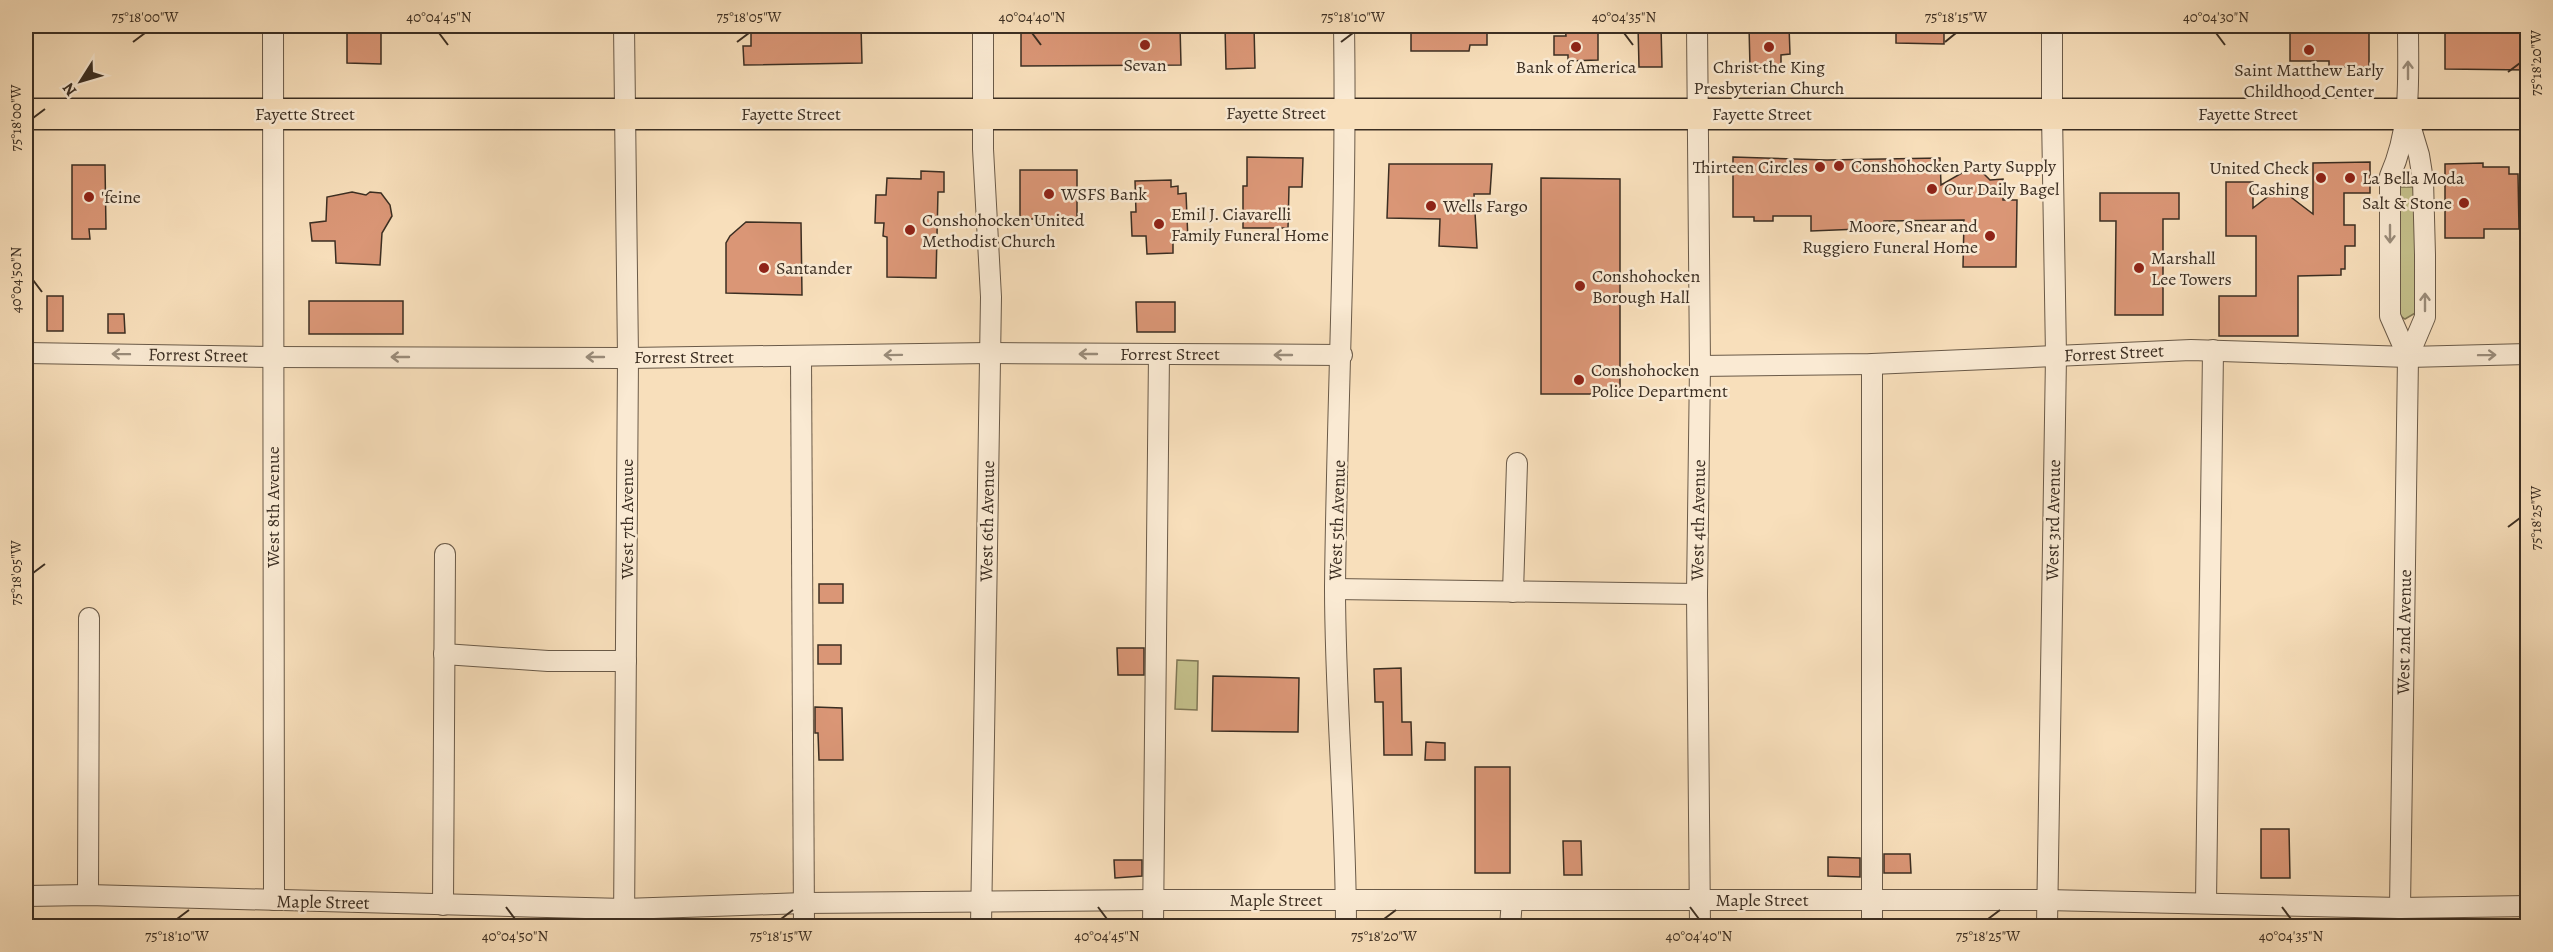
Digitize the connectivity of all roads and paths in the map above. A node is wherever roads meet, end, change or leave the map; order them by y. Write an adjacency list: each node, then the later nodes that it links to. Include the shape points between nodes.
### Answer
1 (273, 26): 10 (street, West 8th Avenue)
2 (624, 26): 8 (street, West 7th Avenue)
3 (983, 26): 15 (street, West 6th Avenue)
4 (1344, 26): 11 (street, West 5th Avenue)
5 (1697, 26): 12 (street, West 4th Avenue)
6 (2052, 26): 13 (street, West 3rd Avenue)
7 (2408, 26): 16 (street, one-way to 7)
8 (625, 112): 10 (main road, Fayette Street); 15 (main road, Fayette Street); 27 (street, West 7th Avenue)
9 (26, 114): 10 (main road, Fayette Street)
10 (273, 114): 25 (street, West 8th Avenue)
11 (1345, 114): 12 (main road, Fayette Street); 15 (main road, Fayette Street); 22 (street, West 5th Avenue)
12 (1699, 114): 13 (main road, Fayette Street); 29 (street, West 4th Avenue)
13 (2052, 114): 16 (main road, Fayette Street); 24 (street, West 3rd Avenue)
14 (2528, 114): 16 (main road, Fayette Street)
15 (984, 115): 19 (street, West 6th Avenue)
16 (2408, 115): 26 (street, West 2nd Avenue, one-way to 16, via 2425,317 2423,180); 26 (street, West 2nd Avenue, one-way to 26, via 2390,176 2390,316)
17 (2213, 350): 24 (street, Forrest Street); 26 (street, Forrest Street); 49 (street)
18 (26, 353): 25 (street, Forrest Street, one-way to 18)
19 (990, 353): 20 (street, Forrest Street, one-way to 19); 23 (street, Forrest Street, one-way to 23); 46 (street, West 6th Avenue)
20 (1159, 354): 22 (street, Forrest Street, one-way to 20); 41 (street)
21 (2528, 354): 26 (street, Forrest Street, one-way to 21)
22 (1342, 355): 32 (street, West 5th Avenue)
23 (801, 356): 27 (street, Forrest Street); 48 (street)
24 (2056, 356): 28 (street, Forrest Street); 45 (street, West 3rd Avenue)
25 (273, 357): 27 (street, Forrest Street, one-way to 25); 40 (street, West 8th Avenue)
26 (2408, 357): 52 (street, West 2nd Avenue)
27 (628, 358): 37 (street, West 7th Avenue)
28 (1872, 364): 29 (street, Forrest Street); 44 (street)
29 (1700, 366): 34 (street, West 4th Avenue)
30 (1517, 463): 33 (street)
31 (444, 554): 36 (street)
32 (1335, 589): 33 (street); 42 (street, West 5th Avenue)
33 (1513, 592): 34 (street)
34 (1697, 594): 47 (street, West 4th Avenue)
35 (89, 618): 38 (street)
36 (444, 654): 37 (street); 50 (street)
37 (626, 661): 53 (street, West 7th Avenue)
38 (88, 895): 39 (street, Maple Street); 40 (street, Maple Street)
39 (26, 896)
40 (274, 900): 50 (street, Maple Street)
41 (1153, 900): 42 (street, Maple Street); 46 (street, Maple Street); 56 (street)
42 (1347, 900): 43 (street, Maple Street); 57 (street, West 5th Avenue)
43 (1512, 900): 47 (street, Maple Street); 58 (street)
44 (1873, 900): 45 (street, Maple Street); 47 (street, Maple Street); 60 (street)
45 (2046, 900): 49 (street, Maple Street); 61 (street, West 3rd Avenue)
46 (980, 901): 48 (street, Maple Street); 55 (street, West 6th Avenue)
47 (1700, 901): 59 (street, West 4th Avenue)
48 (804, 903): 53 (street, Maple Street); 54 (street)
49 (2206, 903): 52 (street, Maple Street)
50 (443, 905): 53 (street, Maple Street)
51 (2528, 906): 52 (street, Maple Street)
52 (2400, 908)
53 (624, 918)
54 (804, 927)
55 (981, 927)
56 (1153, 927)
57 (1347, 927)
58 (1510, 927)
59 (1700, 927)
60 (1872, 927)
61 (2047, 927)

